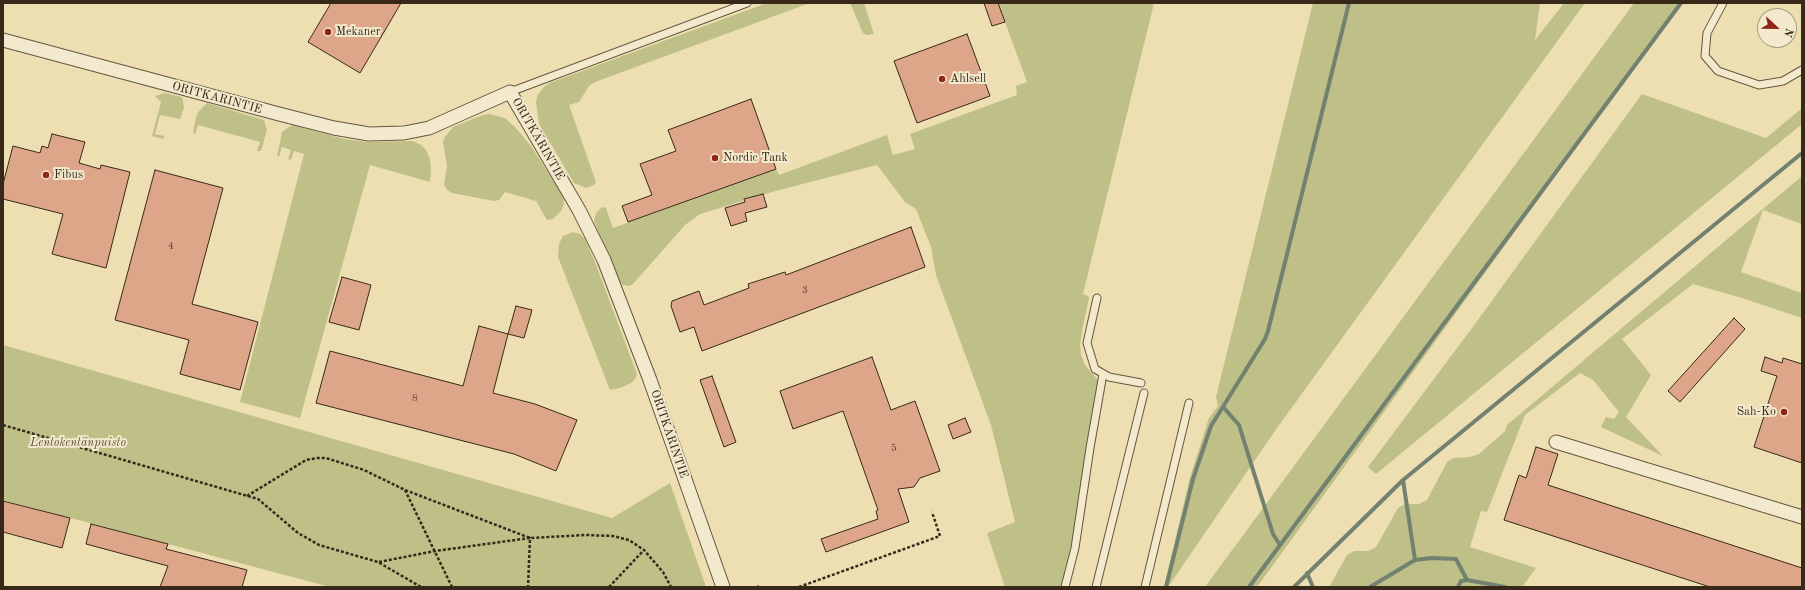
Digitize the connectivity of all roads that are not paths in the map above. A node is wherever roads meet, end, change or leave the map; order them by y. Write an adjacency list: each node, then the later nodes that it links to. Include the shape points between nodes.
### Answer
1 (747, 3): 5 (lane)
2 (1723, 3): 4 (lane, via 1708,33 1705,56 1718,71 1759,85 1783,81)
3 (3, 40): 5 (street, ORITKARINTIE, via 306,121 369,134 404,133 429,128)
4 (1802, 70)
5 (510, 92): 13 (street, ORITKARINTIE, via 579,210 604,260 650,380)
6 (1098, 298): 7 (lane, via 1087,343 1095,369)
7 (1103, 374): 8 (lane); 14 (lane, via 1075,548)
8 (1141, 383)
9 (1144, 393): 15 (lane)
10 (1190, 403): 16 (lane)
11 (1556, 442): 12 (street)
12 (1802, 517)
13 (723, 587)
14 (1065, 587)
15 (1096, 587)
16 (1145, 587)

